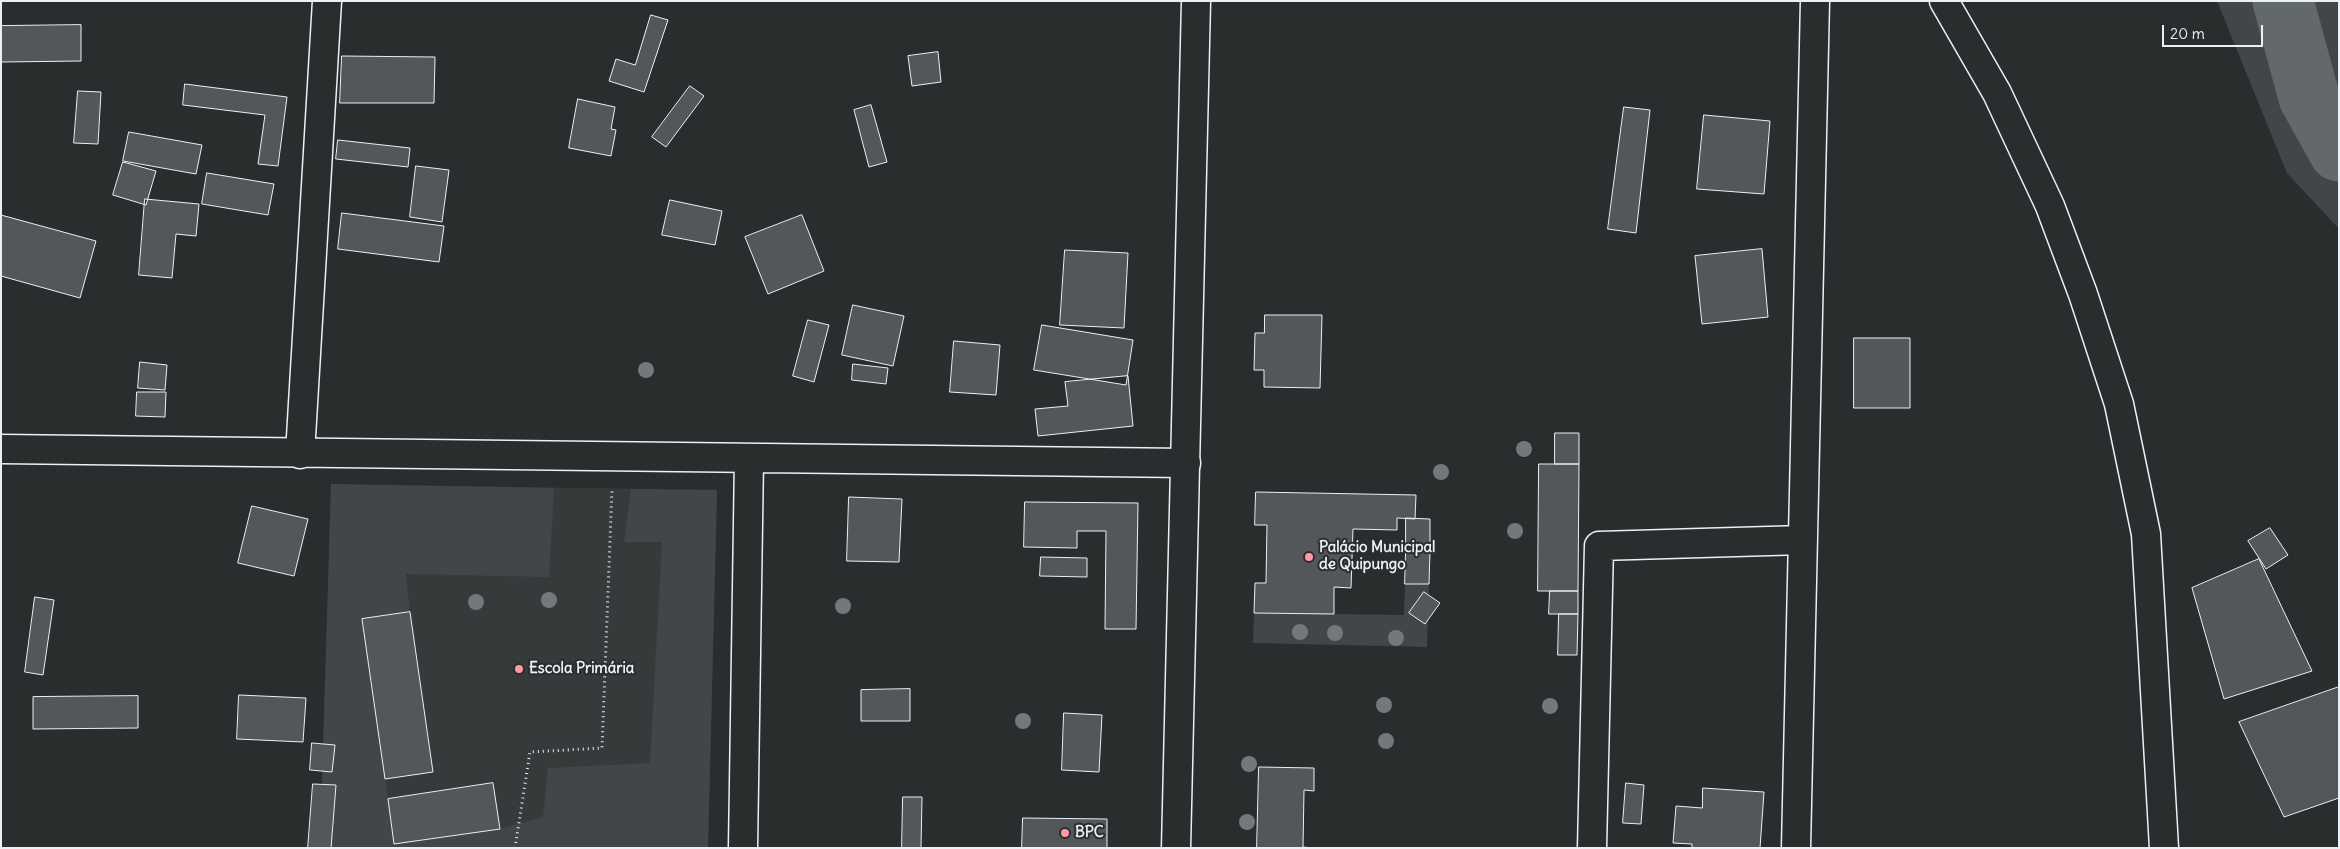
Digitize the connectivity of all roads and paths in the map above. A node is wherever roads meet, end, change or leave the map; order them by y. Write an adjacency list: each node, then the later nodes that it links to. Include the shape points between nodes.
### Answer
1 (327, 1): 6 (street)
2 (1196, 1): 8 (street)
3 (1816, 1): 10 (street)
4 (1944, 1): 16 (street, via 1997,93 2050,206 2119,404 2146,534)
5 (1, 449): 6 (street)
6 (300, 454): 7 (street)
7 (749, 458): 8 (street); 12 (street)
8 (1186, 463): 13 (street)
9 (612, 489): 11 (path, via 602,748 530,752)
10 (1803, 540): 14 (street, via 1599,546); 15 (street)
11 (515, 848)
12 (744, 848)
13 (1176, 848)
14 (1592, 848)
15 (1796, 848)
16 (2164, 848)

